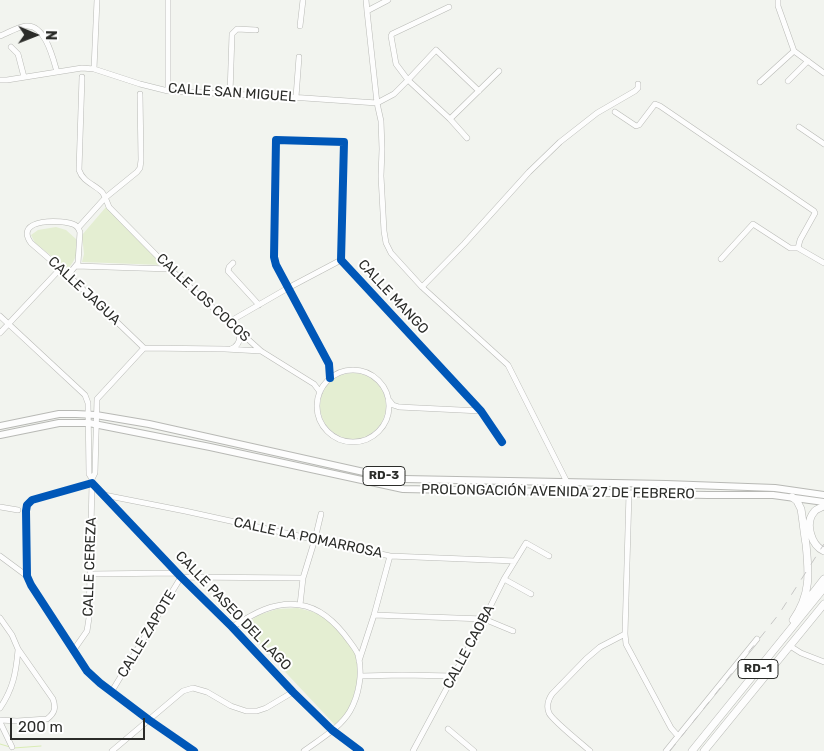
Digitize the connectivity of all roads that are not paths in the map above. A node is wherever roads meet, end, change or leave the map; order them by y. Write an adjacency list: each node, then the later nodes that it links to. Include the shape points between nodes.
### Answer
1 (97, 0): 18 (street)
2 (168, 0): 29 (street)
3 (295, 0): 4 (street)
4 (303, 0): 11 (street)
5 (373, 0): 8 (street)
6 (386, 0): 10 (street)
7 (778, 0): 15 (street)
8 (366, 2): 10 (street)
9 (449, 8): 25 (street, via 392,35 396,64)
10 (366, 11): 34 (street)
11 (300, 26)
12 (256, 30): 32 (street, via 237,29 232,34)
13 (0, 36): 21 (street, via 21,27 36,28 50,47)
14 (11, 47): 23 (street, via 18,54)
15 (794, 51): 17 (street); 27 (street)
16 (299, 58): 33 (street)
17 (808, 61): 20 (street); 26 (street)
18 (94, 69): 21 (street, CALLE SAN MIGUEL); 29 (street, CALLE SAN MIGUEL)
19 (499, 71): 30 (street)
20 (823, 71)
21 (57, 72): 23 (street, CALLE SAN MIGUEL)
22 (82, 76): 40 (street, CALLE LOS COCOS, via 79,170 80,175)
23 (24, 77): 24 (street, CALLE SAN MIGUEL)
24 (0, 80)
25 (408, 80): 30 (street, via 436,50); 34 (street, via 394,94); 36 (street)
26 (788, 81)
27 (760, 82)
28 (638, 84): 51 (street, via 635,91 597,113 560,142)
29 (168, 90): 32 (street, CALLE SAN MIGUEL)
30 (479, 91): 36 (street)
31 (140, 94): 40 (street, via 140,168)
32 (230, 94): 33 (street, CALLE SAN MIGUEL)
33 (296, 97): 34 (street, CALLE SAN MIGUEL)
34 (377, 103): 51 (street, via 382,121 381,176 386,243)
35 (615, 112): 42 (street, via 636,126 655,104 660,106 814,211)
36 (450, 119): 38 (street)
37 (799, 127): 39 (street)
38 (467, 138)
39 (824, 144)
40 (105, 198): 41 (street); 49 (street, CALLE LOS COCOS, via 109,207)
41 (78, 228): 47 (street); 48 (street, CALLE JAGUA, via 68,223 40,222 27,234 31,243)
42 (798, 248): 43 (street, via 790,248 753,224); 46 (street)
43 (721, 259)
44 (341, 260): 52 (street); 52 (street, CALLE MANGO, via 344,142 276,140 274,257); 72 (street, CALLE MANGO)
45 (233, 263): 53 (street, via 228,272)
46 (824, 263)
47 (76, 266): 49 (street); 50 (street)
48 (61, 268): 50 (street, CALLE JAGUA); 56 (street)
49 (170, 269): 55 (street, CALLE LOS COCOS)
50 (68, 275): 59 (street, CALLE JAGUA)
51 (422, 287): 80 (street, via 508,365)
52 (288, 288): 53 (street); 62 (street)
53 (258, 305): 55 (street)
54 (0, 316): 56 (street)
55 (229, 322): 57 (street, CALLE LOS COCOS)
56 (8, 324): 58 (street); 69 (street, via 85,395)
57 (239, 331): 60 (street, via 238,343); 61 (street, CALLE LOS COCOS)
58 (0, 332)
59 (144, 348): 60 (street); 70 (street, via 96,398)
60 (230, 349): 61 (street)
61 (260, 351): 65 (street, CALLE LOS COCOS)
62 (329, 364): 63 (street); 64 (street)
63 (340, 372): 64 (street); 68 (street, via 350,370 370,374 385,389)
64 (330, 378): 66 (street)
65 (314, 384): 66 (street); 67 (street, CALLE LOS COCOS)
66 (324, 384): 67 (street)
67 (320, 392): 74 (street, via 317,413 321,424 336,439 357,443 367,440 384,426)
68 (388, 399): 71 (street); 74 (street)
69 (88, 403): 70 (street); 73 (street)
70 (96, 404): 73 (street)
71 (400, 407): 72 (street); 74 (street)
72 (481, 411): 78 (street, CALLE MANGO)
73 (92, 415): 75 (street, CALLE CEREZA); 76 (main road, PROLONGACIÓN AVENIDA 27 DE FEBRERO / RD-3, via 59,414); 80 (main road, PROLONGACIÓN AVENIDA 27 DE FEBRERO / RD-3, via 148,424 395,479)
74 (388, 416)
75 (92, 423): 77 (main road, PROLONGACIÓN AVENIDA 27 DE FEBRERO / RD-3, via 60,423); 79 (street, CALLE CEREZA, via 89,474); 82 (main road, PROLONGACIÓN AVENIDA 27 DE FEBRERO / RD-3, via 395,488)
76 (0, 426)
77 (0, 435)
78 (502, 442)
79 (92, 481): 84 (street, CALLE PASEO DEL LAGO); 99 (street, CALLE CEREZA); 101 (street, via 32,500 27,505)
80 (566, 482): 81 (main road, PROLONGACIÓN AVENIDA 27 DE FEBRERO / RD-3); 82 (street)
81 (719, 486): 85 (main road); 86 (main road, PROLONGACIÓN AVENIDA 27 DE FEBRERO / RD-3, via 775,488)
82 (572, 492): 83 (main road, PROLONGACIÓN AVENIDA 27 DE FEBRERO / RD-3)
83 (629, 493): 85 (main road, PROLONGACIÓN AVENIDA 27 DE FEBRERO / RD-3); 115 (street)
84 (103, 494): 93 (street, CALLE LA POMARROSA); 100 (street, CALLE PASEO DEL LAGO)
85 (719, 495): 87 (main road, PROLONGACIÓN AVENIDA 27 DE FEBRERO / RD-3)
86 (824, 495)
87 (792, 497): 88 (main road, PROLONGACIÓN AVENIDA 27 DE FEBRERO / RD-3); 109 (highway, via 801,509 809,571)
88 (824, 502)
89 (824, 506): 94 (highway, via 814,512 810,522 815,545)
90 (0, 507): 91 (street)
91 (18, 510)
92 (321, 514): 93 (street)
93 (315, 539): 96 (street, CALLE LA POMARROSA); 102 (street)
94 (824, 551)
95 (0, 556): 101 (street)
96 (390, 556): 98 (street, CALLE LA POMARROSA); 110 (street)
97 (549, 556): 98 (street, CALLE CAOBA, via 526,543)
98 (515, 561): 103 (street, CALLE CAOBA)
99 (90, 574): 100 (street); 120 (street, CALLE CEREZA, via 87,630)
100 (179, 575): 102 (street); 113 (street, CALLE PASEO DEL LAGO); 125 (street, CALLE ZAPOTE)
101 (27, 576): 120 (street)
102 (303, 578): 108 (street)
103 (504, 579): 106 (street); 112 (street, CALLE CAOBA)
104 (824, 579): 109 (highway)
105 (824, 588): 117 (highway, RD-1)
106 (531, 594)
107 (824, 604): 118 (highway, RD-1)
108 (300, 605): 113 (street, via 264,609); 121 (street, via 312,608 332,621 358,654)
109 (798, 612): 117 (highway)
110 (374, 615): 112 (street); 121 (street)
111 (0, 618): 119 (street)
112 (484, 619): 114 (street); 124 (street, CALLE CAOBA)
113 (232, 627): 126 (street, CALLE PASEO DEL LAGO)
114 (513, 631)
115 (625, 634): 132 (street, via 629,651); 140 (street, via 600,646 549,699 550,715)
116 (757, 639): 132 (street)
117 (780, 642): 142 (highway, RD-1)
118 (790, 646): 122 (street); 143 (highway, RD-1)
119 (18, 650): 127 (street, via 13,684); 129 (street, via 54,699 55,712 47,719)
120 (73, 651): 125 (street, via 87,671)
121 (359, 662): 123 (street)
122 (824, 662)
123 (361, 676): 124 (street); 131 (street, via 351,710)
124 (454, 676): 138 (street, CALLE CAOBA)
125 (112, 692): 128 (street)
126 (294, 692): 128 (street, via 266,708 246,711 194,688 183,691); 131 (street, CALLE PASEO DEL LAGO)
127 (0, 708)
128 (149, 720): 134 (street); 135 (street)
129 (0, 721): 133 (street)
130 (448, 729): 139 (street)
131 (332, 730): 136 (street); 137 (street, CALLE PASEO DEL LAGO)
132 (678, 736): 141 (street)
133 (12, 747)
134 (112, 751)
135 (194, 751)
136 (304, 751)
137 (360, 751)
138 (413, 751)
139 (474, 751)
140 (590, 751)
141 (666, 751)
142 (692, 751)
143 (704, 751)

